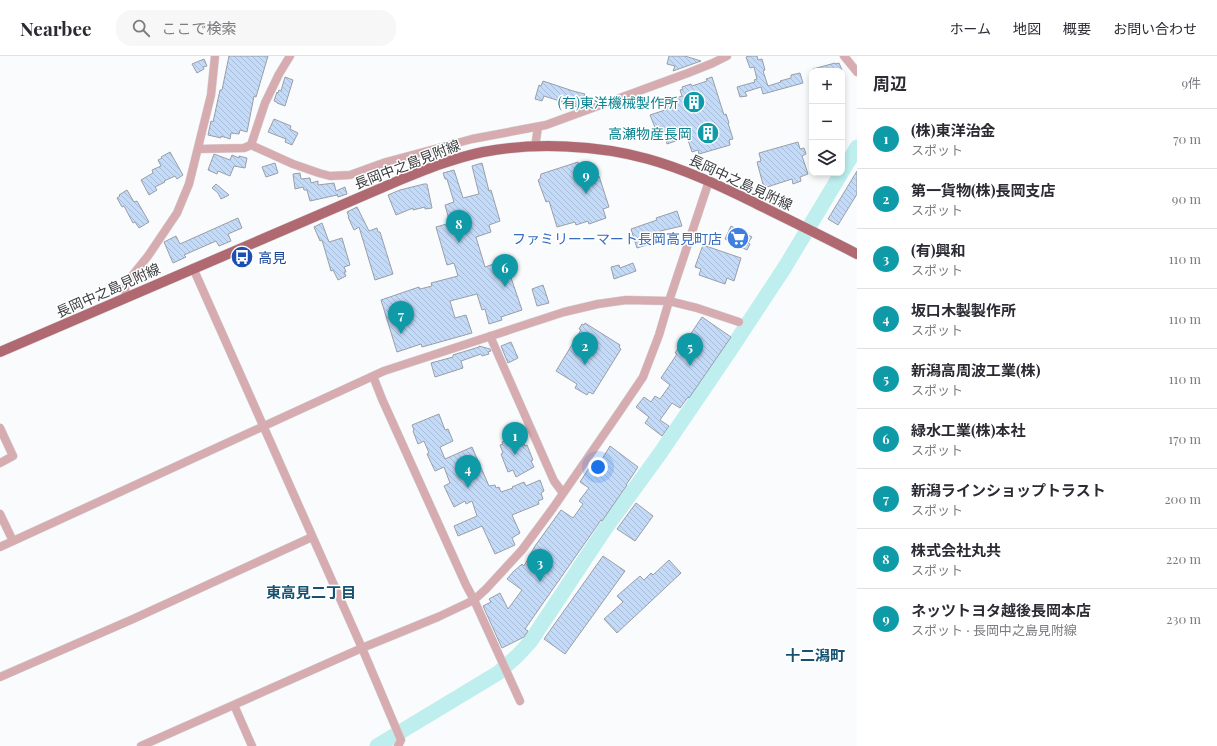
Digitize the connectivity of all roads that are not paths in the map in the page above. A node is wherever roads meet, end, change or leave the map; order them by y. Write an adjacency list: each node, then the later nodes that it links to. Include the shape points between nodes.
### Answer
1 (215, 56): 9 (street, via 211,95)
2 (290, 56): 7 (street, via 265,103)
3 (727, 56): 6 (street, via 688,73)
4 (844, 56): 5 (street)
5 (857, 72)
6 (538, 127): 7 (street, via 472,139 339,176 330,176 293,164); 8 (street)
7 (251, 145): 9 (street, via 244,148)
8 (535, 147): 10 (main road, 長岡中之島見附線, via 602,149 647,158); 12 (main road, 長岡中之島見附線, via 485,152 439,165)
9 (198, 149): 13 (street, via 189,184 176,213 148,256 127,282)
10 (709, 181): 11 (main road, 長岡中之島見附線); 14 (street)
11 (857, 254)
12 (193, 268): 13 (main road, 長岡中之島見附線); 19 (street)
13 (126, 297): 17 (main road, 長岡中之島見附線)
14 (669, 301): 15 (street); 16 (street, via 626,300 598,304); 22 (street, via 643,377)
15 (739, 322)
16 (490, 336): 18 (street); 22 (street, via 554,481)
17 (0, 352)
18 (373, 376): 19 (street); 27 (street)
19 (263, 426): 24 (street); 25 (street)
20 (0, 428): 21 (street, via 13,456)
21 (0, 463)
22 (563, 493): 27 (street, via 522,550)
23 (0, 514): 25 (street)
24 (312, 537): 28 (street); 29 (street)
25 (13, 541): 26 (street)
26 (0, 547)
27 (474, 600): 28 (street); 30 (street)
28 (362, 648): 31 (street); 32 (street)
29 (0, 677)
30 (520, 701)
31 (234, 705): 33 (street); 34 (street)
32 (400, 743)
33 (141, 746)
34 (252, 746)

